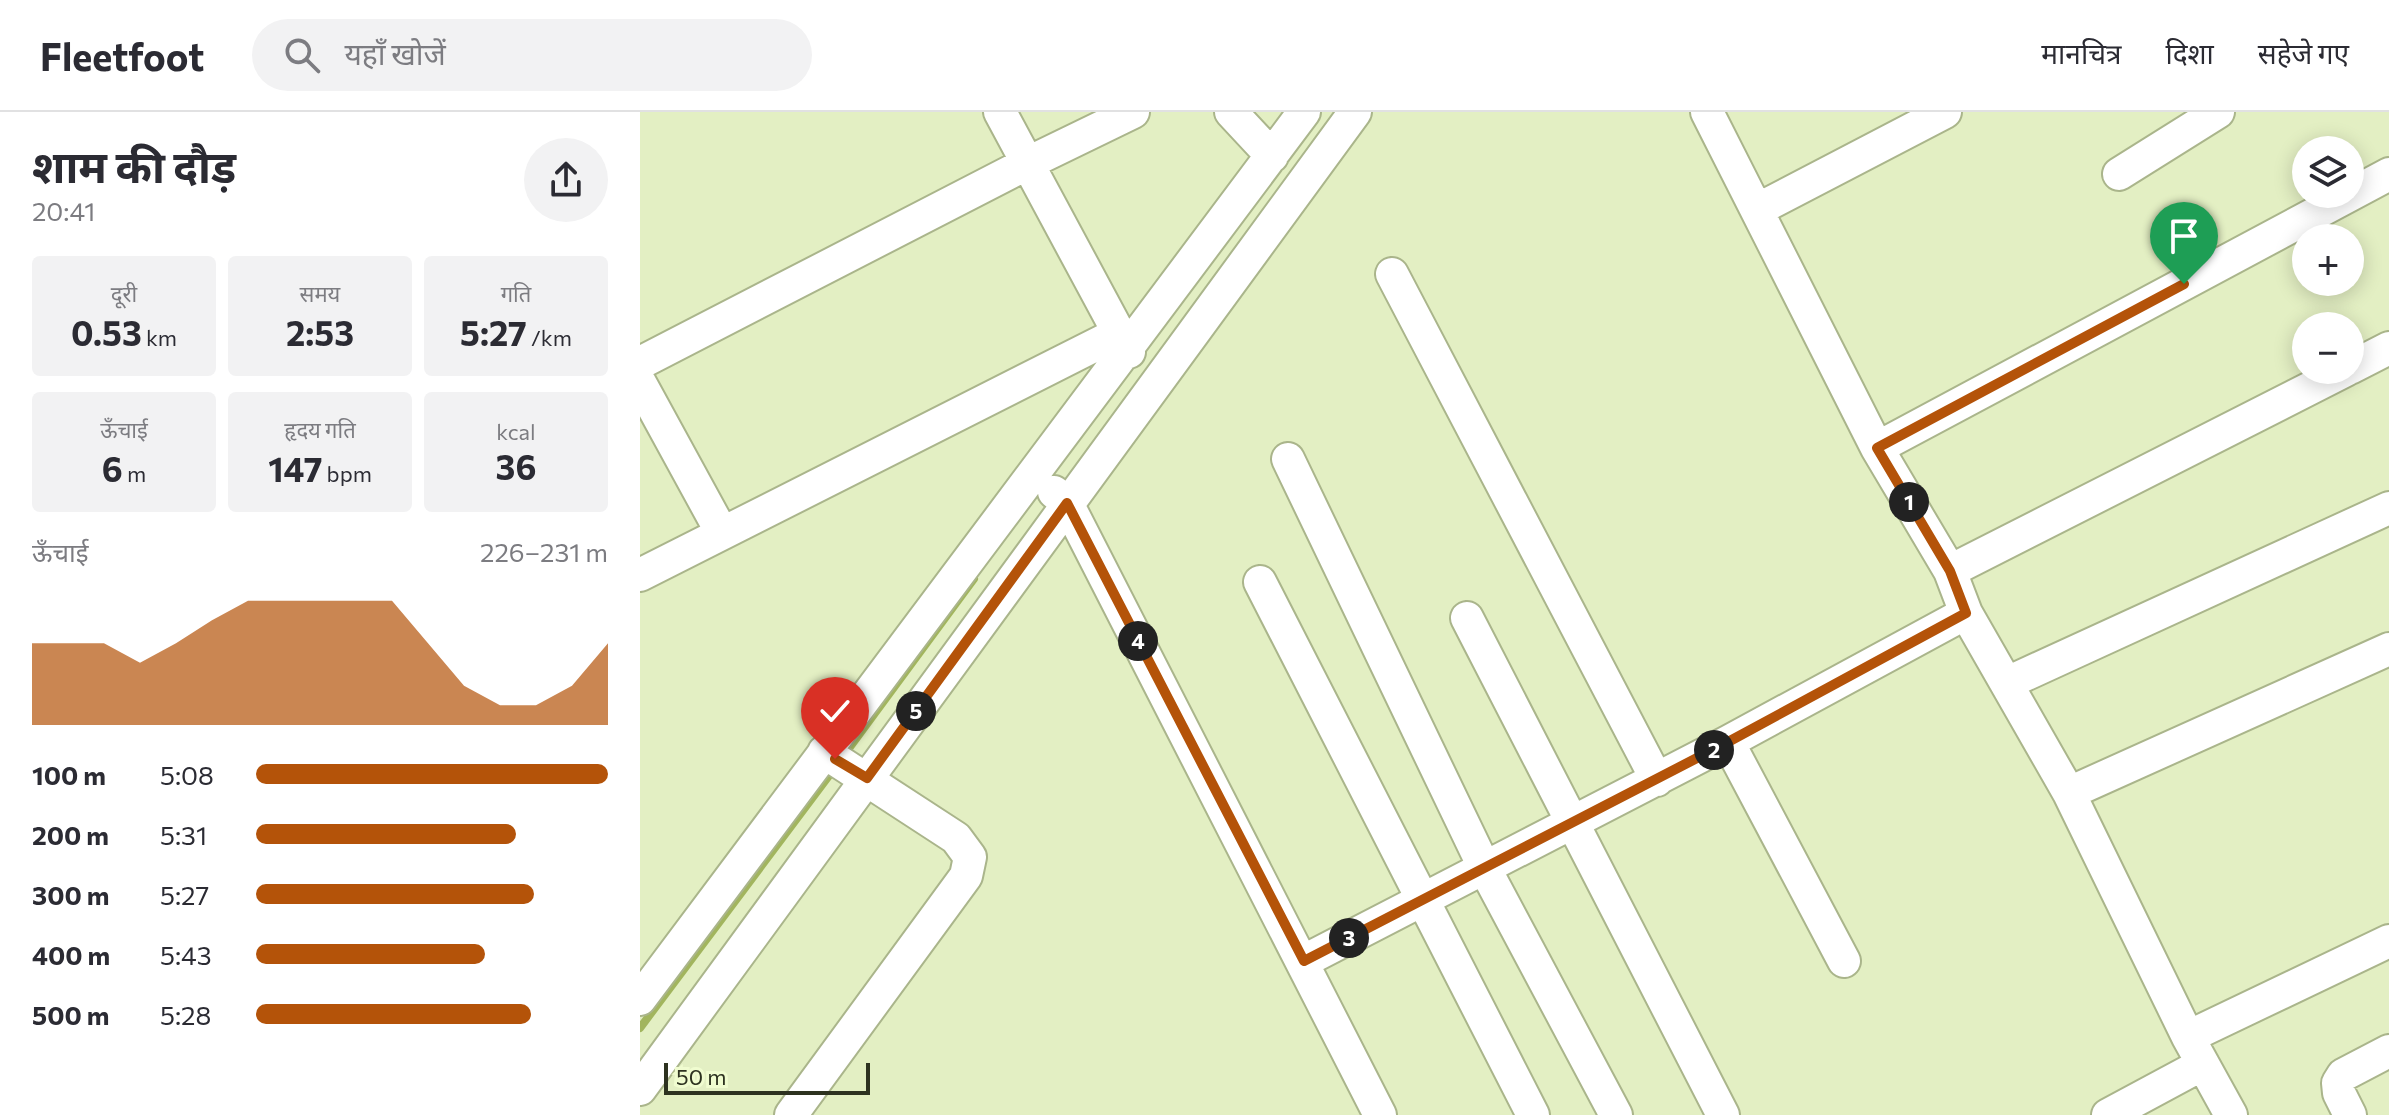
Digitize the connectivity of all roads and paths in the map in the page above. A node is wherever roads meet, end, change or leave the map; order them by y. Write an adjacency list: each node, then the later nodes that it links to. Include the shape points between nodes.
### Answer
1 (1000, 112): 10 (street)
2 (1133, 112): 10 (street)
3 (1231, 112): 9 (street)
4 (1304, 112): 9 (street)
5 (1355, 112): 16 (street)
6 (1707, 112): 13 (street)
7 (1945, 112): 13 (street)
8 (2218, 112): 11 (street)
9 (1272, 156): 16 (street)
10 (1026, 164): 16 (street); 18 (street)
11 (2119, 174)
12 (2389, 174): 21 (street)
13 (1757, 210): 21 (street)
14 (1392, 274): 35 (street)
15 (2389, 348): 17 (street)
16 (1133, 361): 23 (street); 23 (street); 25 (street)
17 (2364, 361)
18 (640, 363)
19 (640, 383): 25 (street)
20 (2318, 384): 26 (street)
21 (1877, 448): 26 (street)
22 (1288, 459): 38 (street)
23 (1048, 487): 34 (street); 34 (street); 41 (street)
24 (2389, 508): 32 (street)
25 (722, 533): 27 (street)
26 (1950, 571): 29 (street)
27 (640, 575)
28 (1260, 582): 39 (street)
29 (1966, 613): 32 (street); 33 (street)
30 (1467, 618): 37 (street)
31 (2389, 649): 36 (street)
32 (2007, 683): 36 (street)
33 (1728, 742): 35 (street); 42 (street)
34 (844, 764): 43 (street); 46 (street); 47 (street, via 956,838 970,857 966,876)
35 (1657, 780): 37 (street)
36 (2069, 793): 44 (street)
37 (1572, 824): 38 (street); 51 (street)
38 (1485, 869): 39 (street); 50 (street)
39 (1422, 901): 41 (street); 49 (street)
40 (2389, 941): 44 (street)
41 (1304, 961): 48 (street)
42 (1844, 961)
43 (643, 988)
44 (2195, 1051): 52 (street); 53 (street)
45 (2389, 1051): 54 (street, via 2343,1075 2338,1083)
46 (640, 1089)
47 (791, 1115)
48 (1380, 1115)
49 (1533, 1115)
50 (1616, 1115)
51 (1723, 1115)
52 (2108, 1115)
53 (2231, 1115)
54 (2350, 1115)

